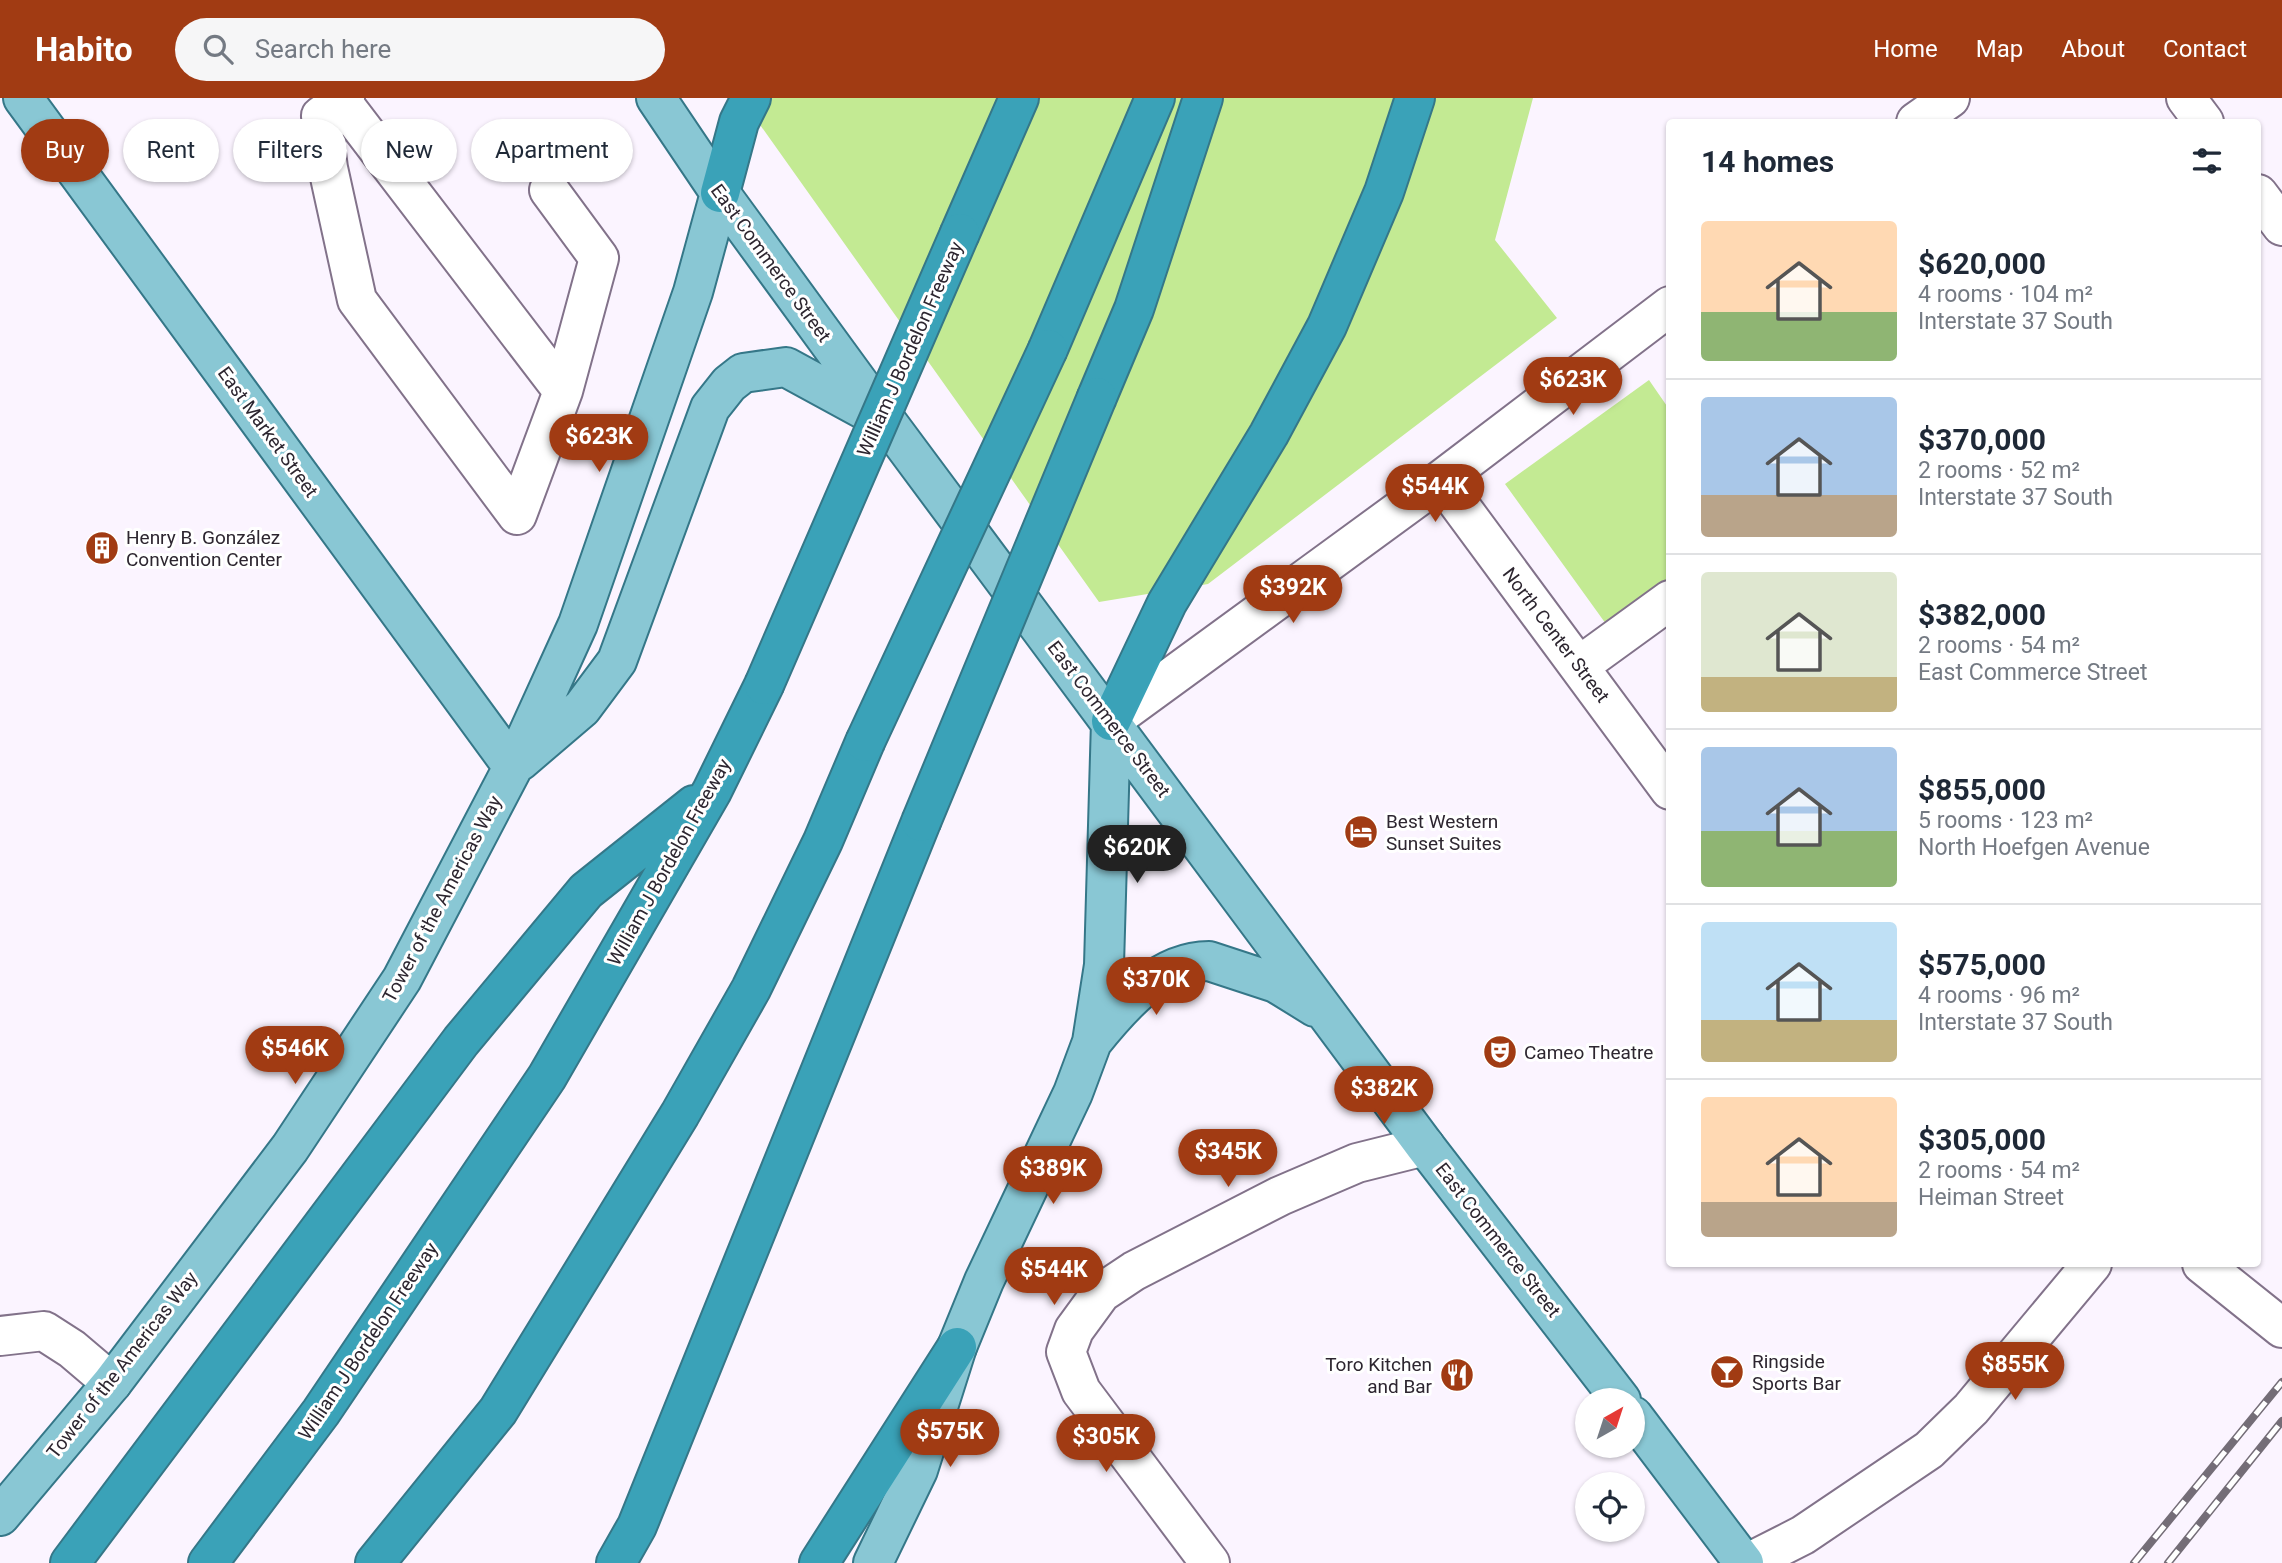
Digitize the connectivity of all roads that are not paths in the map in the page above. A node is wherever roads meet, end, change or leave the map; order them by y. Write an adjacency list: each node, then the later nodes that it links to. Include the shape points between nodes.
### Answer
1 (23, 98): 24 (main road, East Market Street)
2 (656, 98): 14 (main road, East Commerce Street)
3 (751, 98): 14 (highway, via 739,122)
4 (1019, 98): 26 (highway, William J Bordelon Freeway, bridge, via 764,685)
5 (1155, 98): 41 (highway, bridge, via 1048,348 751,989 498,1411)
6 (1203, 98): 42 (highway, bridge, via 1134,309 637,1525)
7 (1415, 98): 23 (highway, via 1384,192 1326,326 1269,434 1167,603)
8 (1950, 98): 11 (street)
9 (2186, 98): 12 (street)
10 (342, 99): 18 (street); 18 (street, via 321,116 357,300 517,515)
11 (1920, 119)
12 (2202, 119)
13 (549, 190): 18 (street, via 599,258)
14 (720, 193): 19 (main road, East Commerce Street); 24 (main road, Tower of the Americas Way, via 694,292 578,624)
15 (2261, 198): 16 (street)
16 (2282, 226)
17 (1666, 309): 20 (street)
18 (563, 391)
19 (887, 422): 23 (main road, East Commerce Street); 24 (main road, via 786,367 743,373 729,384 710,408 617,660 582,708)
20 (1441, 480): 22 (street, North Center Street); 23 (street)
21 (1666, 603): 22 (street)
22 (1579, 666): 25 (street, North Center Street)
23 (1111, 721): 27 (main road, East Commerce Street); 28 (main road, via 1104,965)
24 (513, 766): 35 (main road, Tower of the Americas Way, via 394,991 290,1149)
25 (1666, 785)
26 (712, 790): 39 (highway, via 586,891 444,1063); 40 (highway, William J Bordelon Freeway, via 547,1077 321,1412)
27 (1329, 1016): 28 (main road, via 1276,983 1200,961 1155,979 1121,1007); 29 (main road, East Commerce Street)
28 (1091, 1042): 34 (main road, via 1073,1093)
29 (1426, 1146): 36 (main road, East Commerce Street); 45 (street, via 1357,1163 1280,1196 1134,1271 1101,1293 1074,1329 1066,1352 1081,1391)
30 (2089, 1267): 46 (street, via 1971,1409 1929,1450 1803,1535)
31 (2206, 1267): 32 (street)
32 (2282, 1328)
33 (0, 1336): 35 (street, via 44,1331)
34 (957, 1347): 43 (highway); 44 (main road, via 918,1470)
35 (111, 1383): 38 (main road, Tower of the Americas Way)
36 (1611, 1388)
37 (1645, 1432): 46 (main road)
38 (0, 1516)
39 (70, 1563)
40 (208, 1563)
41 (375, 1563)
42 (616, 1563)
43 (819, 1563)
44 (873, 1563)
45 (1210, 1563)
46 (1746, 1563)

